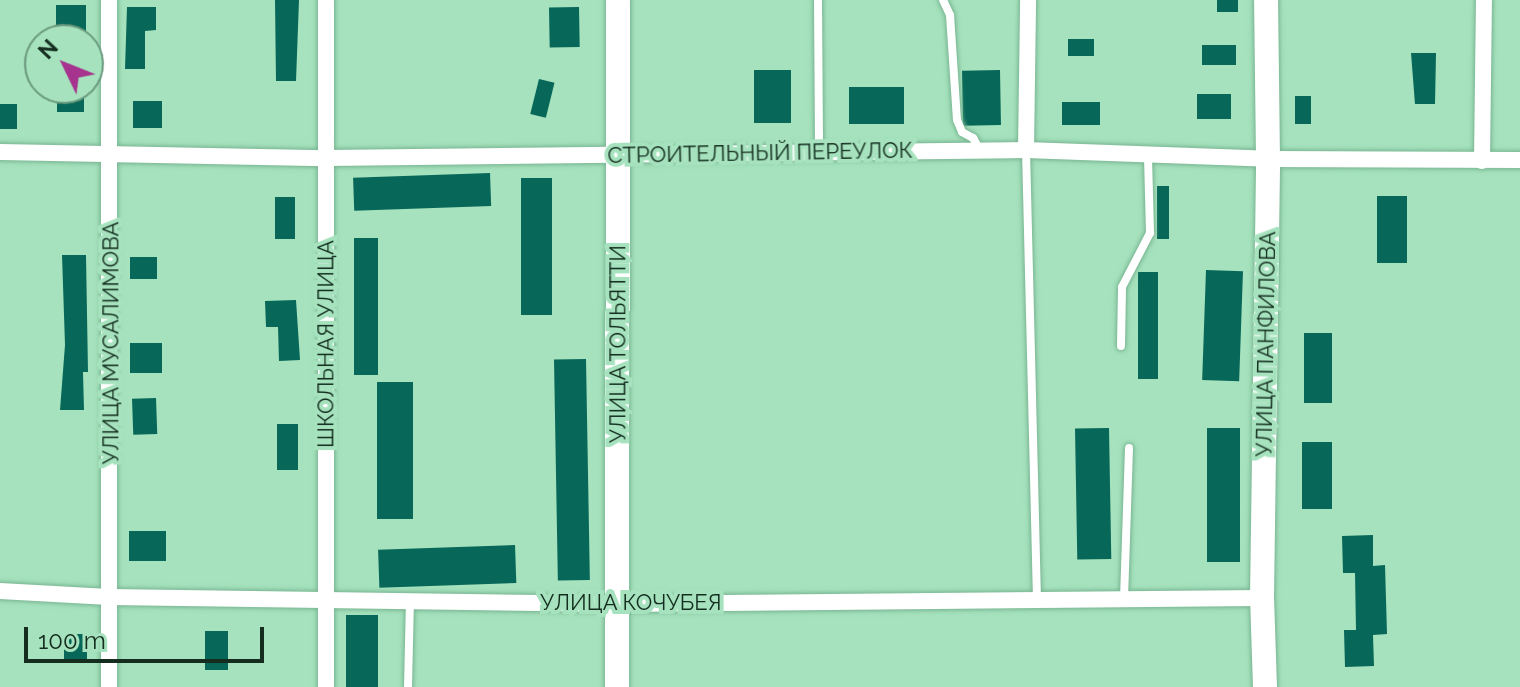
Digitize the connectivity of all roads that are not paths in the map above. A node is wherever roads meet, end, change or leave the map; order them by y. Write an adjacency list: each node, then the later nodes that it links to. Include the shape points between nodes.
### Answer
1 (109, 0): 14 (street, УЛИЦА МУСАЛИМОВА)
2 (326, 0): 16 (street, ШКОЛЬНАЯ УЛИЦА)
3 (618, 0): 13 (street, УЛИЦА ТОЛЬЯТТИ)
4 (818, 0): 12 (lane)
5 (943, 0): 9 (lane, via 950,15 957,120)
6 (1028, 0): 10 (street)
7 (1266, 0): 17 (street, УЛИЦА ПАНФИЛОВА)
8 (1484, 0): 19 (street)
9 (980, 150): 10 (street, СТРОИТЕЛЬНЫЙ ПЕРЕУЛОК); 12 (street, СТРОИТЕЛЬНЫЙ ПЕРЕУЛОК)
10 (1026, 150): 15 (street, СТРОИТЕЛЬНЫЙ ПЕРЕУЛОК); 27 (lane)
11 (0, 152): 14 (street, СТРОИТЕЛЬНЫЙ ПЕРЕУЛОК)
12 (819, 152): 13 (street, СТРОИТЕЛЬНЫЙ ПЕРЕУЛОК)
13 (617, 155): 16 (street, СТРОИТЕЛЬНЫЙ ПЕРЕУЛОК); 29 (street, УЛИЦА ТОЛЬЯТТИ)
14 (112, 156): 16 (street, СТРОИТЕЛЬНЫЙ ПЕРЕУЛОК); 23 (street, УЛИЦА МУСАЛИМОВА)
15 (1148, 157): 17 (street, СТРОИТЕЛЬНЫЙ ПЕРЕУЛОК); 20 (lane, via 1150,233 1122,287)
16 (326, 158): 25 (street, ШКОЛЬНАЯ УЛИЦА)
17 (1268, 159): 19 (street, СТРОИТЕЛЬНЫЙ ПЕРЕУЛОК); 24 (street, УЛИЦА ПАНФИЛОВА)
18 (1520, 160): 19 (street, СТРОИТЕЛЬНЫЙ ПЕРЕУЛОК)
19 (1482, 161)
20 (1121, 346)
21 (1129, 448): 26 (lane)
22 (0, 591): 23 (street, УЛИЦА КОЧУБЕЯ)
23 (109, 597): 25 (street, УЛИЦА КОЧУБЕЯ); 30 (street, УЛИЦА МУСАЛИМОВА)
24 (1262, 598): 26 (street, УЛИЦА КОЧУБЕЯ); 34 (street, УЛИЦА ПАНФИЛОВА)
25 (325, 599): 28 (street, УЛИЦА КОЧУБЕЯ); 31 (street, ШКОЛЬНАЯ УЛИЦА)
26 (1124, 599): 27 (street, УЛИЦА КОЧУБЕЯ)
27 (1037, 600): 29 (street, УЛИЦА КОЧУБЕЯ)
28 (410, 601): 29 (street, УЛИЦА КОЧУБЕЯ); 32 (lane)
29 (618, 604): 33 (street, УЛИЦА ТОЛЬЯТТИ)
30 (109, 687)
31 (326, 687)
32 (408, 687)
33 (617, 687)
34 (1265, 687)

